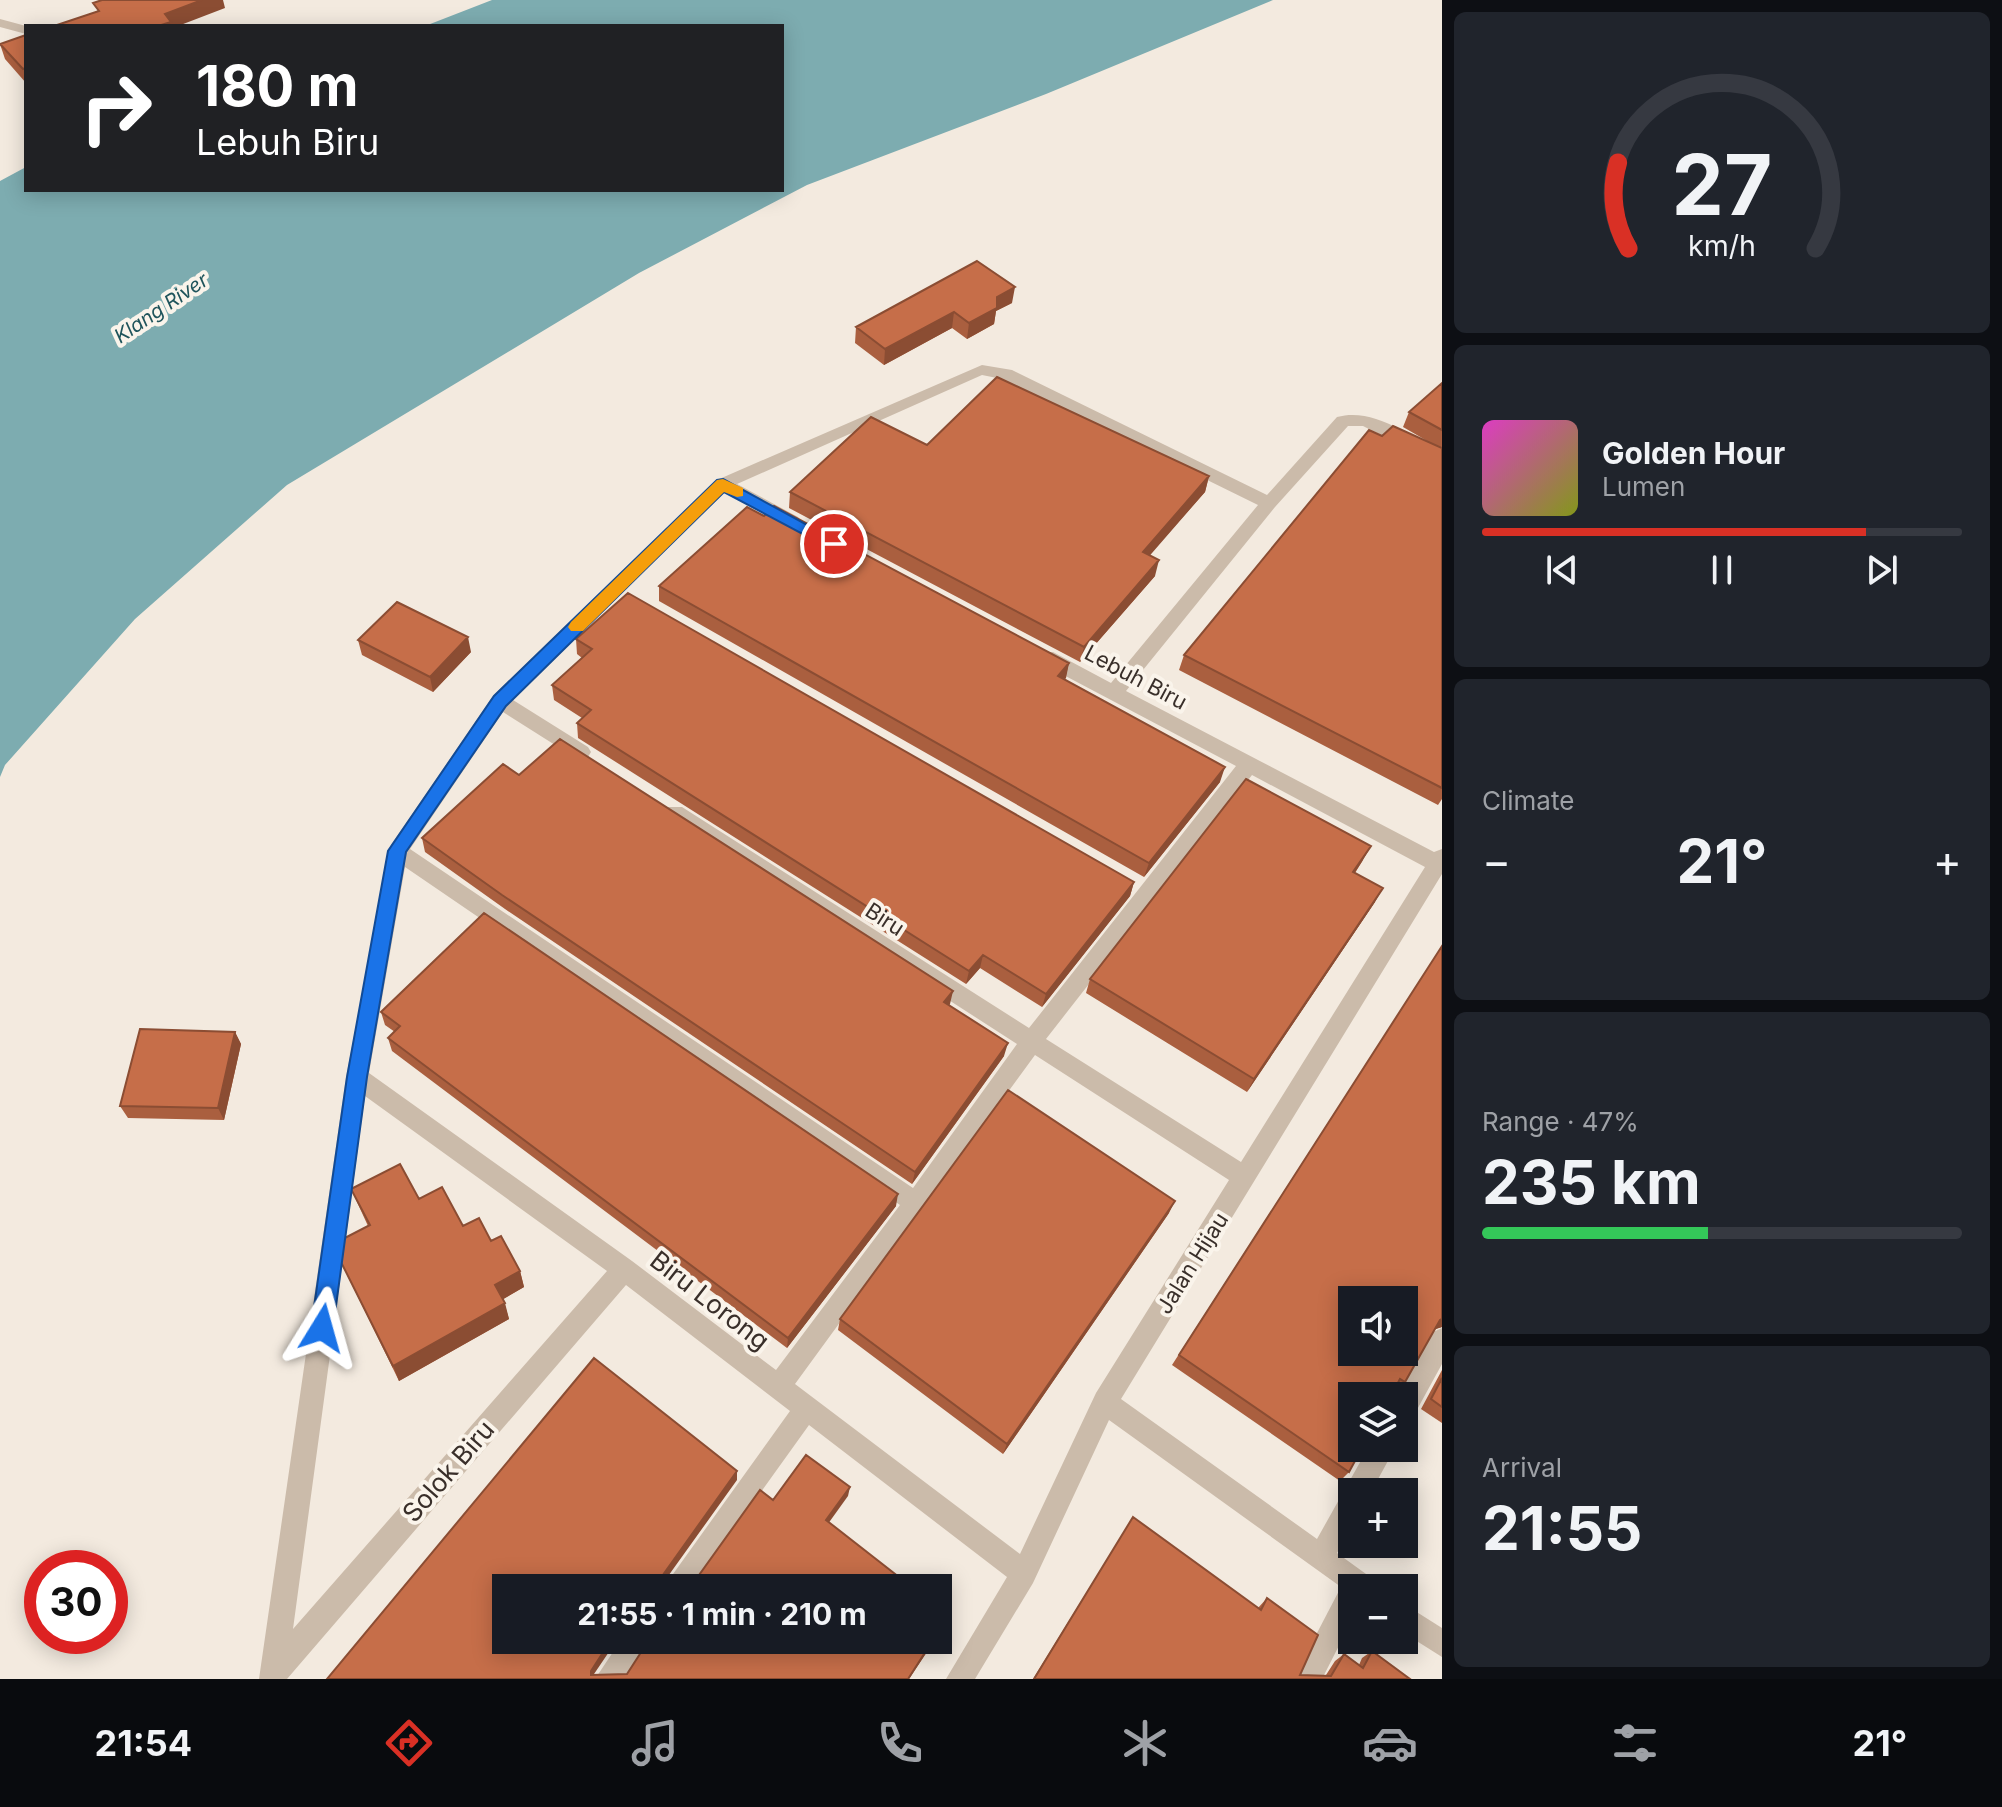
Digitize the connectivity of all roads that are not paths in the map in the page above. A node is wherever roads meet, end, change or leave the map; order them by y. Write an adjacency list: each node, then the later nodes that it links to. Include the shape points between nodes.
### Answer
1 (0, 23): 2 (street)
2 (24, 29)
3 (1442, 460): 5 (street, via 1376,425 1343,421)
4 (723, 484): 5 (street, via 982,370 1006,374); 6 (street); 9 (street, via 623,592)
5 (1269, 503): 8 (street)
6 (806, 529)
7 (1030, 648): 8 (street, Lebuh Biru)
8 (1114, 693): 11 (street, Lebuh Biru)
9 (500, 701): 10 (street); 13 (street)
10 (593, 760)
11 (1249, 764): 14 (street, Lebuh Biru); 15 (street, via 1141,890)
12 (660, 803): 15 (street, Biru)
13 (398, 851): 16 (street); 18 (street)
14 (1440, 862): 17 (street, Jalan Hijau)
15 (1032, 1041): 17 (street, Biru); 18 (street)
16 (357, 1077): 19 (street, Biru Lorong); 34 (street)
17 (1244, 1177): 23 (street, Jalan Hijau)
18 (916, 1203): 22 (street)
19 (624, 1269): 22 (street, Biru Lorong); 34 (street, Solok Biru)
20 (1442, 1340): 21 (street)
21 (1418, 1383)
22 (777, 1388): 24 (street, Biru Lorong)
23 (1105, 1402): 26 (street); 28 (street, Jalan Hijau)
24 (806, 1409): 27 (street); 28 (street, Biru Lorong)
25 (1338, 1527): 26 (street)
26 (1321, 1557): 29 (street)
27 (686, 1574)
28 (1024, 1574): 36 (street, Jalan Hijau)
29 (1341, 1574)
30 (1338, 1623): 37 (street)
31 (1418, 1627): 32 (street)
32 (1442, 1644)
33 (628, 1654): 35 (street)
34 (273, 1676)
35 (609, 1679)
36 (960, 1679)
37 (1307, 1679)

